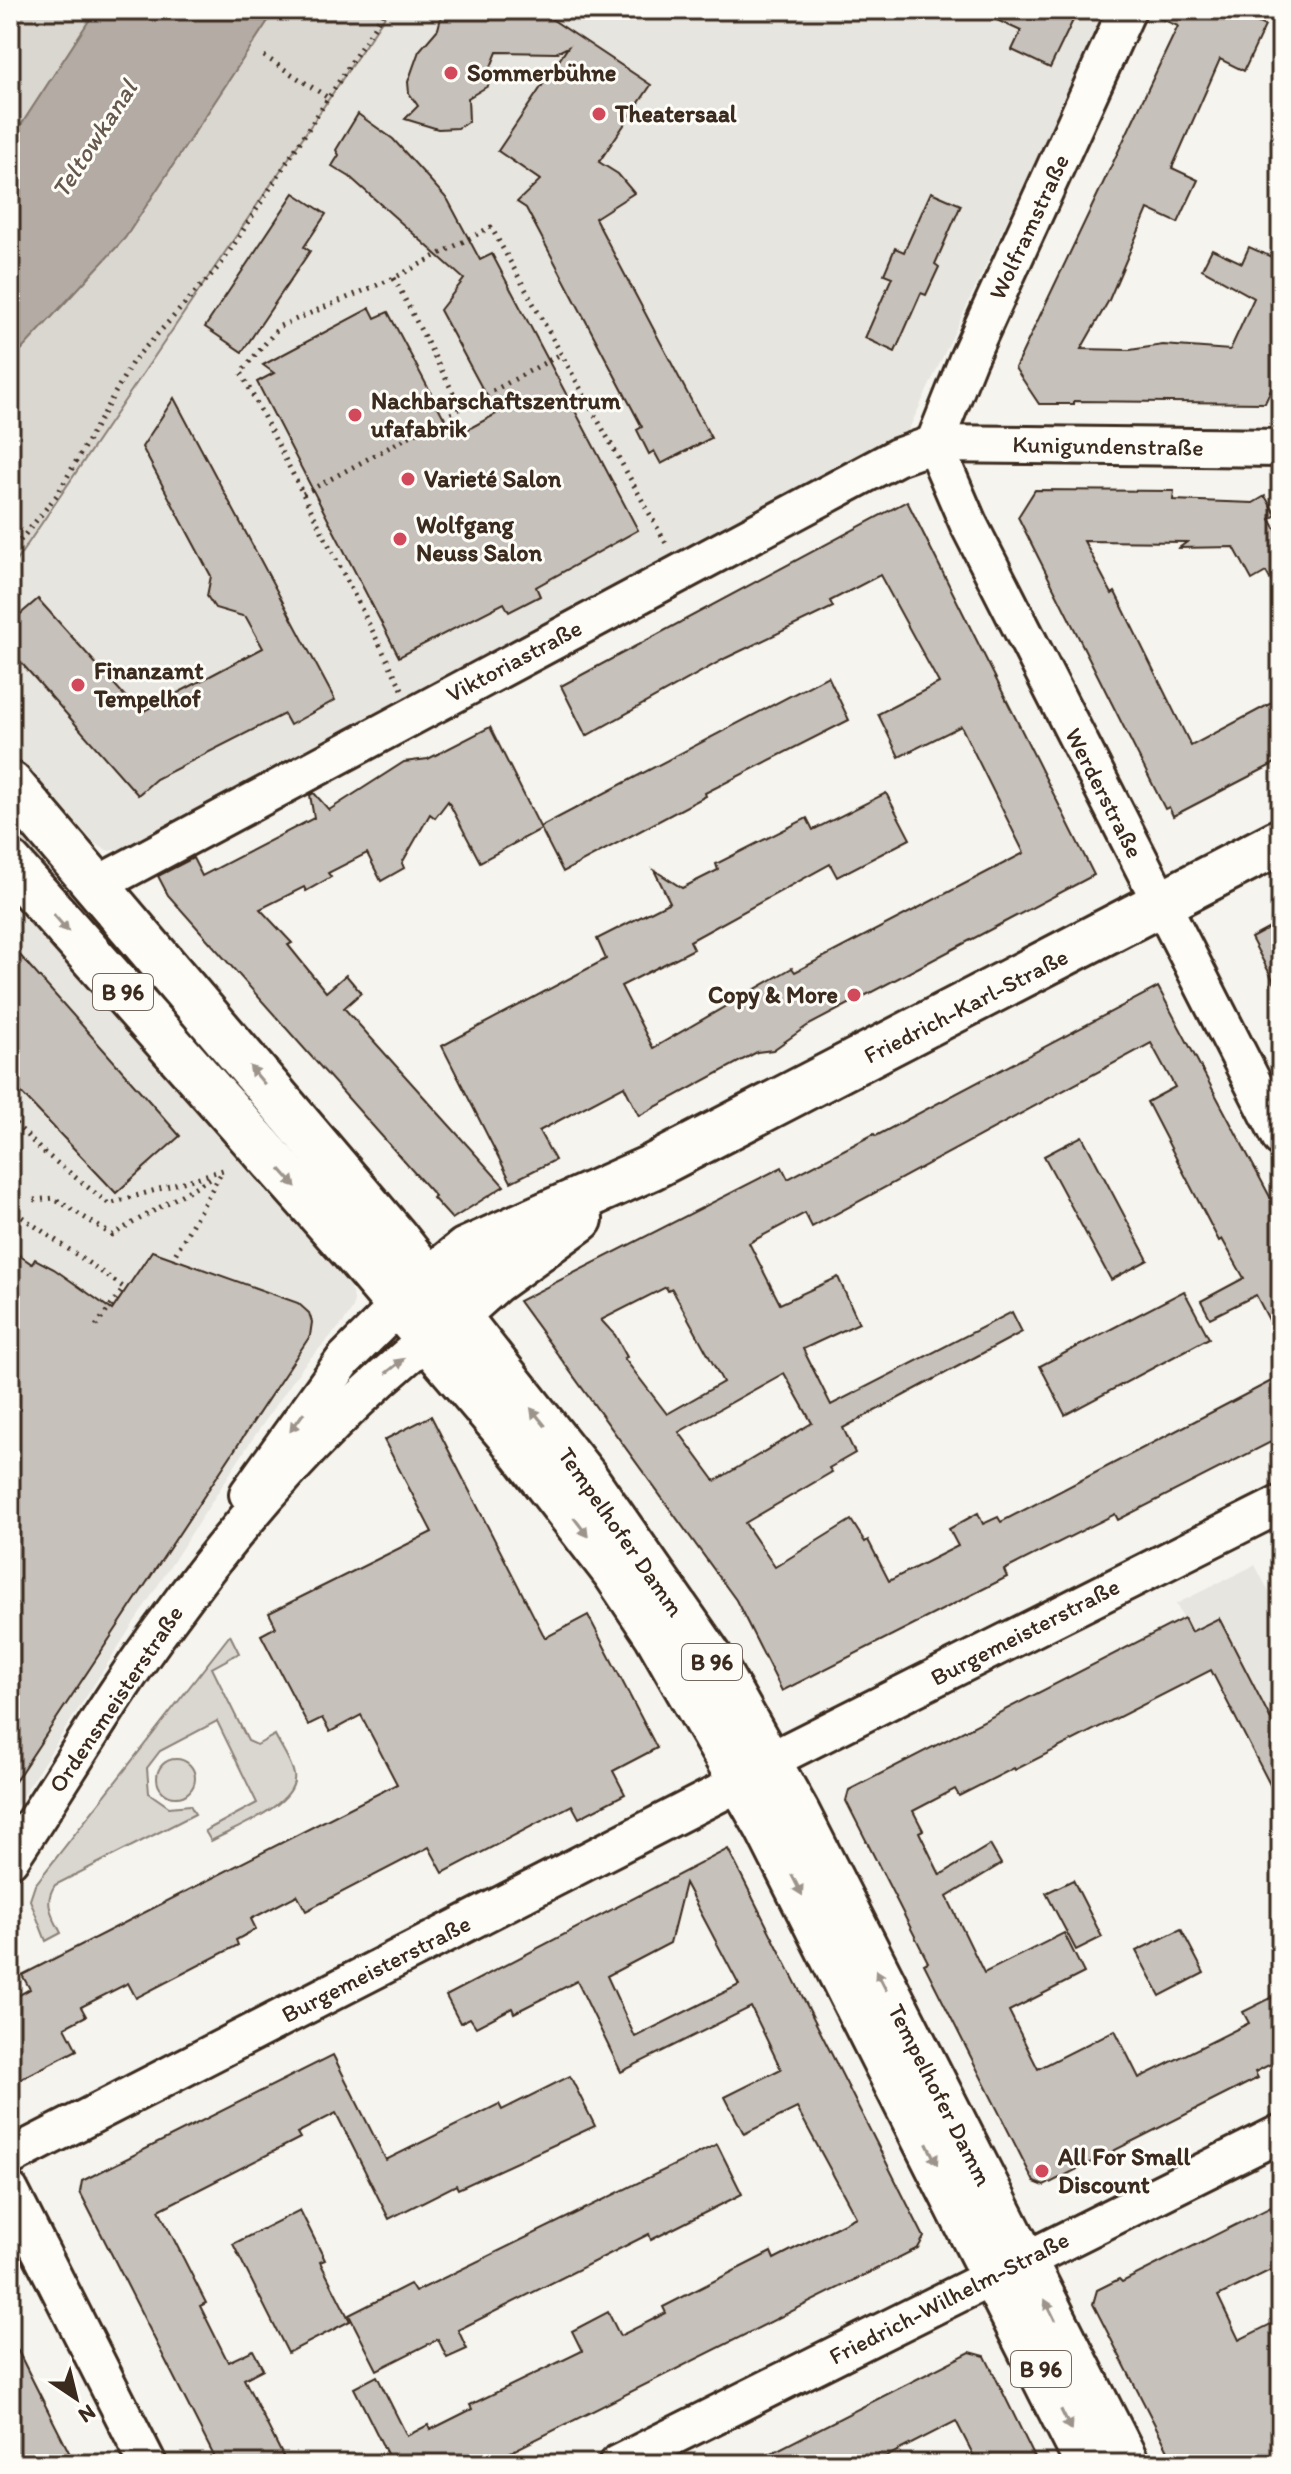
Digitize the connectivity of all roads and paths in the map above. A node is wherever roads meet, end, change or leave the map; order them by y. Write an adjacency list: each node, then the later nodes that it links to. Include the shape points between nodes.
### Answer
1 (385, 10): 4 (path)
2 (1127, 10): 8 (street, Wolframstraße)
3 (264, 56): 4 (path)
4 (330, 99): 12 (path, via 222,263 133,361 57,495)
5 (394, 278): 6 (path, via 491,227); 7 (path); 10 (path, via 280,326 241,372)
6 (561, 354): 7 (path); 11 (path)
7 (461, 408): 10 (path)
8 (934, 444): 9 (street, Kunigundenstraße); 17 (street, Viktoriastraße, via 897,457); 18 (street, Werderstraße, via 968,523)
9 (1281, 448)
10 (303, 494): 13 (path)
11 (670, 552)
12 (10, 553)
13 (404, 693)
14 (10, 784): 17 (main road, Tempelhofer Damm / B 96)
15 (1281, 841): 18 (main road, Friedrich-Karl-Straße)
16 (10, 864): 26 (main road, Tempelhofer Damm / B 96, one-way to 26)
17 (97, 885): 26 (main road, Tempelhofer Damm / B 96, one-way to 17)
18 (1160, 906): 20 (street, Werderstraße); 21 (main road, Friedrich-Karl-Straße)
19 (10, 1118): 22 (path, via 109,1204)
20 (1281, 1138)
21 (650, 1168): 26 (main road, Friedrich-Karl-Straße, via 466,1250); 28 (main road, Friedrich-Karl-Straße, via 493,1282)
22 (223, 1170): 23 (path, via 112,1235 54,1198); 25 (path)
23 (34, 1200)
24 (22, 1217): 27 (path, via 125,1289)
25 (173, 1258)
26 (414, 1292): 28 (main road, Tempelhofer Damm / B 96); 30 (street, Ordensmeisterstraße, one-way to 30, via 349,1354 295,1424)
27 (96, 1326)
28 (442, 1327): 30 (street, Ordensmeisterstraße, one-way to 28, via 373,1384); 31 (main road, Tempelhofer Damm / B 96, via 509,1435 615,1572)
29 (1281, 1504): 31 (street, Burgemeisterstraße)
30 (198, 1581): 32 (street, Ordensmeisterstraße)
31 (756, 1771): 34 (street, Burgemeisterstraße); 36 (main road, Tempelhofer Damm / B 96)
32 (10, 1859)
33 (1281, 2133): 36 (street, Friedrich-Wilhelm-Straße)
34 (10, 2157)
35 (10, 2191): 37 (street)
36 (1009, 2267): 38 (street, Friedrich-Wilhelm-Straße); 39 (main road, Tempelhofer Damm / B 96, one-way to 39); 40 (main road, Tempelhofer Damm / B 96, one-way to 36)
37 (148, 2464)
38 (617, 2464)
39 (1088, 2464)
40 (1127, 2464)

